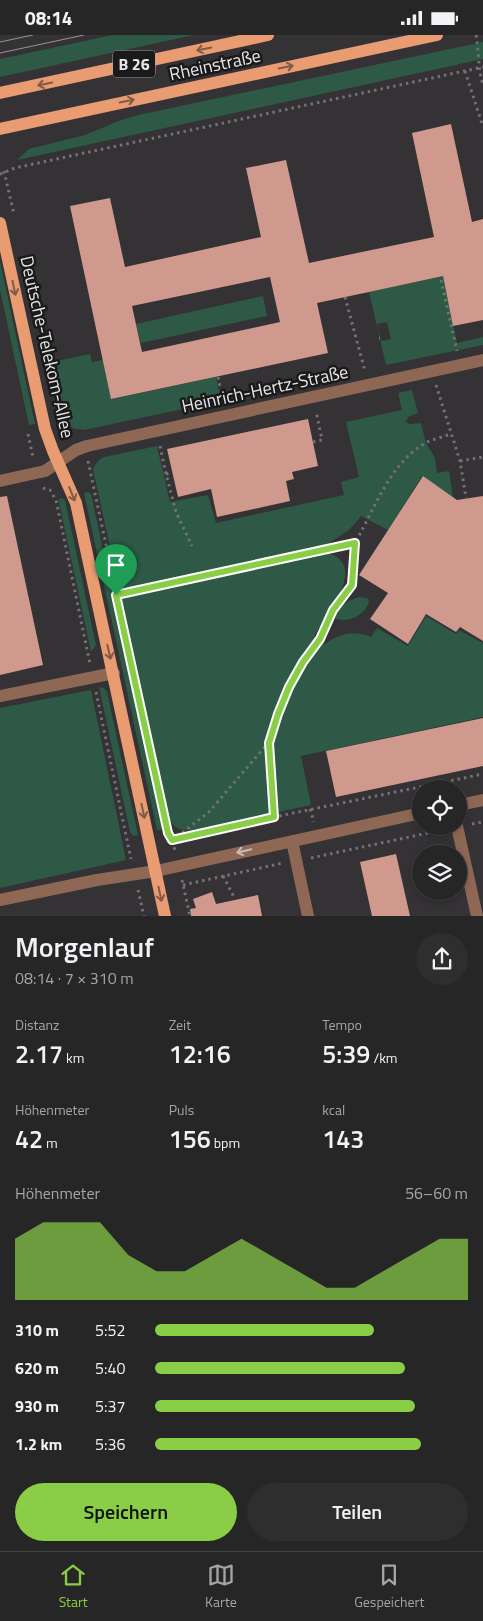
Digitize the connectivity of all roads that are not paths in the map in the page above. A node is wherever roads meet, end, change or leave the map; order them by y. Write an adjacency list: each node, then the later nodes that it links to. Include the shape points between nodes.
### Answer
1 (268, 35): 3 (main road, Rheinstraße / B 26, one-way to 3)
2 (437, 35): 4 (main road, Rheinstraße / B 26, one-way to 2)
3 (0, 93)
4 (0, 129)
5 (0, 223): 7 (main road, Deutsche-Telekom-Allee, one-way to 7, via 45,429)
6 (483, 360): 7 (street, Heinrich-Hertz-Straße, via 87,446)
7 (58, 462): 8 (street, Heinrich-Hertz-Straße, via 37,473); 9 (main road, Deutsche-Telekom-Allee, one-way to 9, via 76,503)
8 (0, 481)
9 (114, 673): 10 (street); 16 (main road, Deutsche-Telekom-Allee, one-way to 16)
10 (0, 696)
11 (483, 800): 12 (street)
12 (467, 803)
13 (412, 815): 15 (street)
14 (459, 835): 20 (street)
15 (292, 841): 16 (street, one-way to 16); 19 (street)
16 (156, 871): 17 (street); 18 (main road, Deutsche-Telekom-Allee, one-way to 18)
17 (0, 901)
18 (165, 916)
19 (308, 916)
20 (477, 916)

